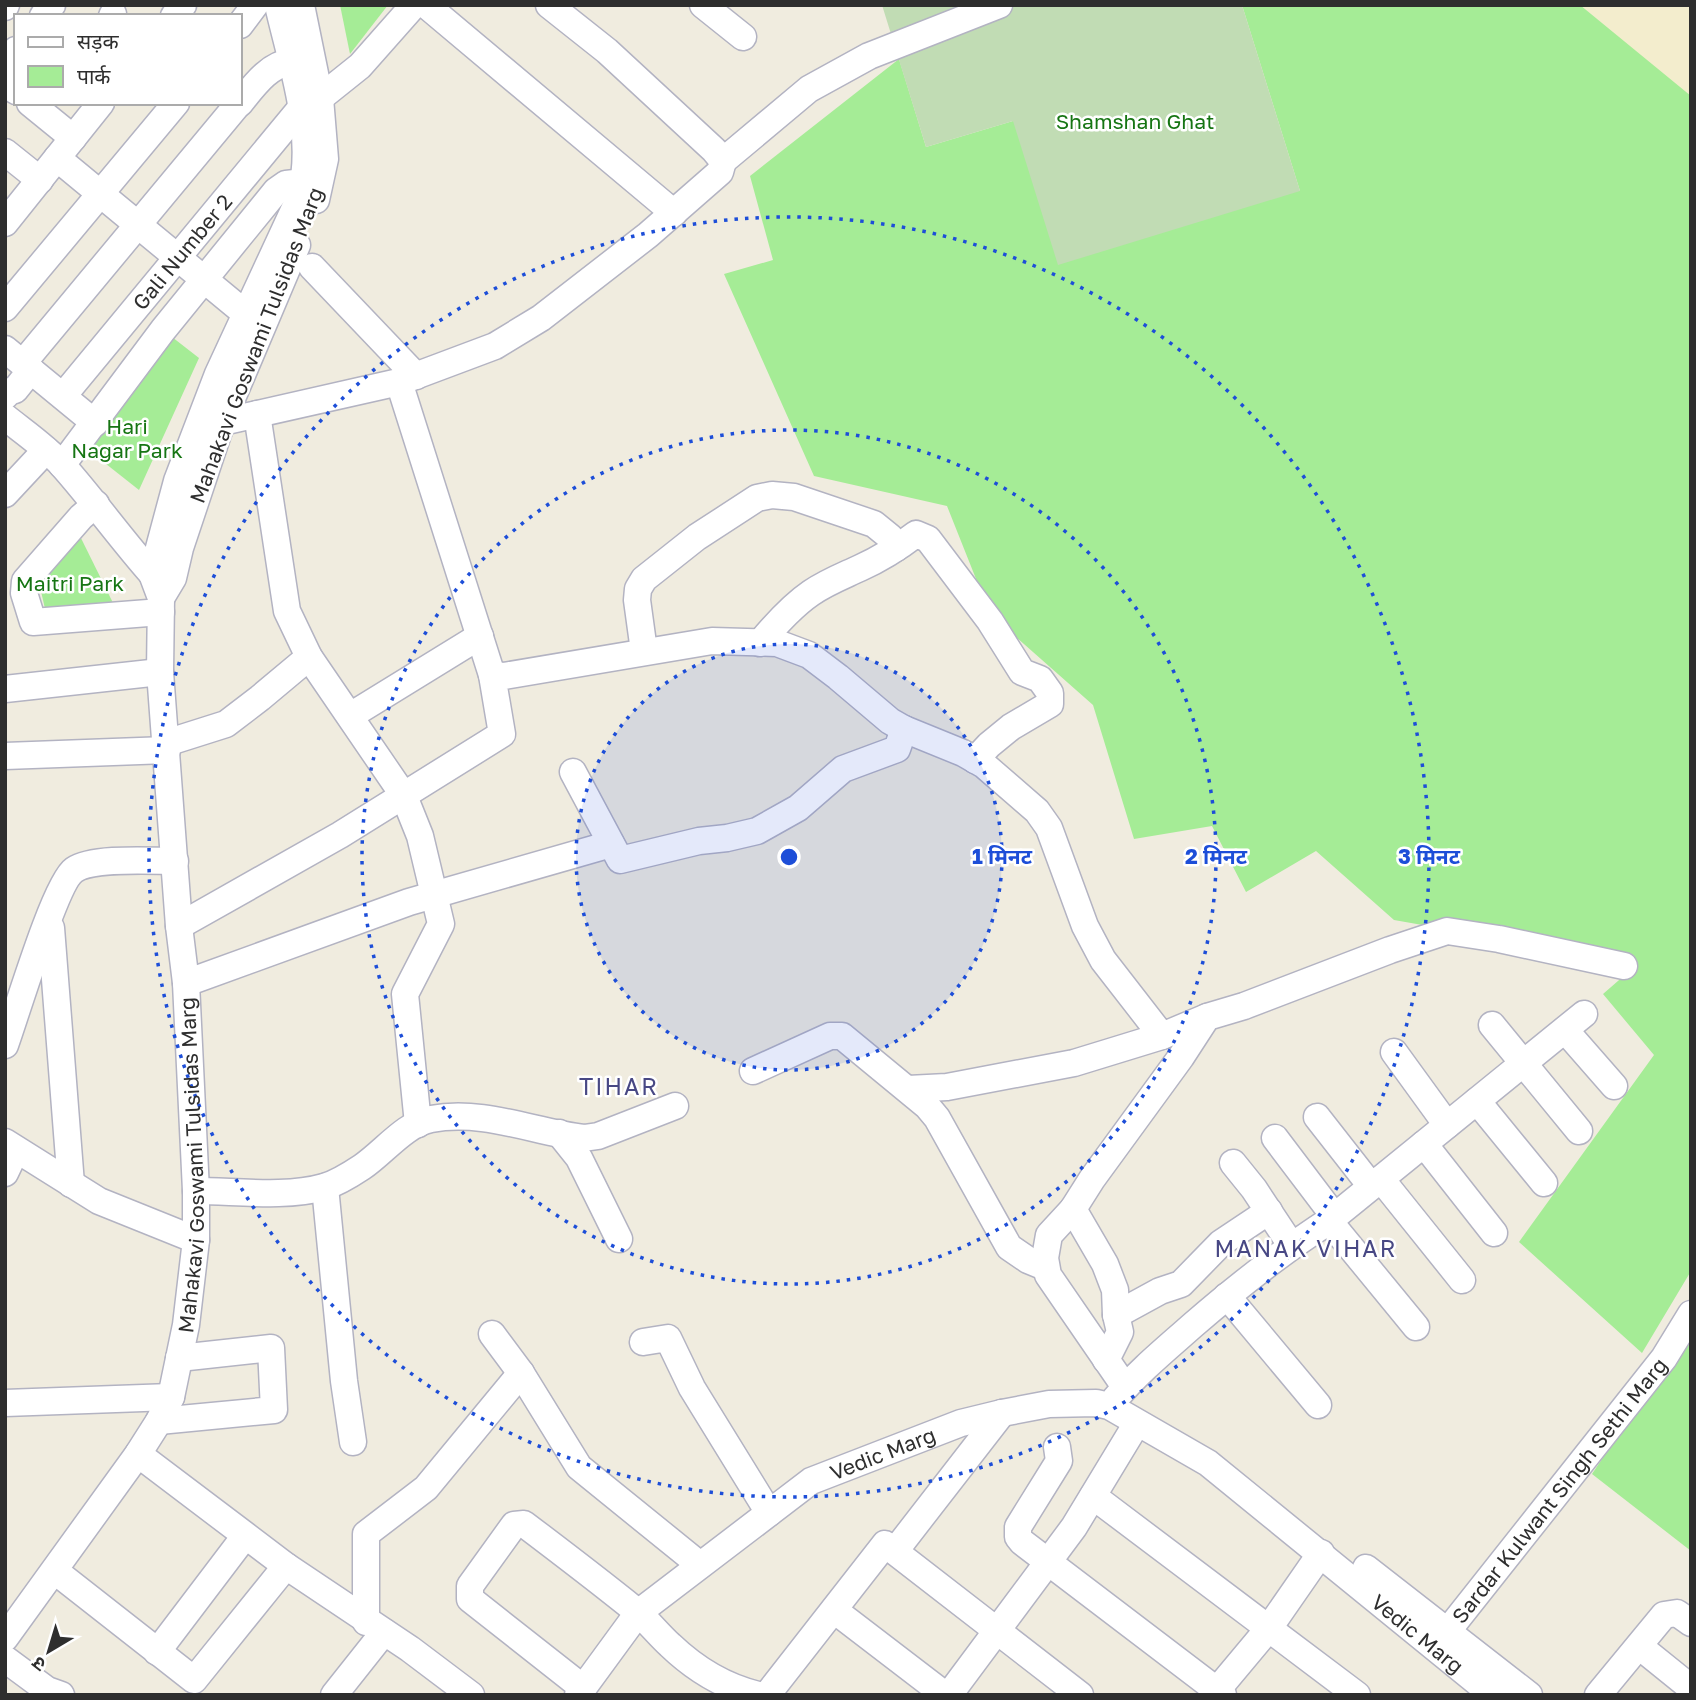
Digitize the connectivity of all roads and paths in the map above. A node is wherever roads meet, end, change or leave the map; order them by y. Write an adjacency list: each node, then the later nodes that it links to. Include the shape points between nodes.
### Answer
1 (255, 5): 9 (street)
2 (278, 5): 11 (street, Mahakavi Goswami Tulsidas Marg)
3 (301, 5): 13 (street, Mahakavi Goswami Tulsidas Marg, via 311,59)
4 (414, 5): 13 (street, Gali Number 2, via 360,66)
5 (426, 5): 24 (street)
6 (549, 5): 20 (street, via 607,51 714,150)
7 (703, 5): 10 (street)
8 (999, 5): 20 (street, via 869,55 809,89)
9 (242, 22)
10 (743, 37)
11 (291, 62): 12 (street, via 271,70); 13 (street, Mahakavi Goswami Tulsidas Marg)
12 (242, 100)
13 (311, 103): 22 (street, Mahakavi Goswami Tulsidas Marg); 27 (street, Gali Number 2); 39 (street, Mahakavi Goswami Tulsidas Marg, via 325,159 316,200)
14 (33, 105): 18 (street)
15 (100, 105): 18 (street)
16 (174, 105): 23 (street)
17 (237, 105): 26 (street)
18 (65, 148): 21 (street); 23 (street)
19 (5, 152): 21 (street)
20 (722, 165): 24 (street)
21 (40, 180): 25 (street)
22 (304, 182): 29 (street, via 286,184 276,191); 31 (street, Mahakavi Goswami Tulsidas Marg)
23 (100, 194): 26 (street); 30 (street)
24 (674, 213): 33 (street, via 516,335)
25 (5, 223)
26 (137, 224): 27 (street); 32 (street)
27 (178, 258): 29 (street); 35 (street, Gali Number 2)
28 (312, 267): 33 (street)
29 (204, 279): 31 (street); 38 (street)
30 (5, 308)
31 (246, 314): 44 (street, Mahakavi Goswami Tulsidas Marg, via 177,481)
32 (20, 361): 34 (street, via 15,390); 35 (street)
33 (407, 379): 36 (street); 45 (street)
34 (5, 396)
35 (63, 396): 38 (street)
36 (257, 414): 39 (street); 48 (street, via 287,611)
37 (5, 417): 40 (street)
38 (95, 422): 40 (street)
39 (222, 422): 44 (street, Mahakavi Goswami Tulsidas Marg, via 173,578)
40 (54, 458): 41 (street); 42 (street)
41 (5, 494)
42 (96, 504): 44 (street); 44 (street, via 26,582 24,593 33,622)
43 (896, 548): 46 (street, via 810,593); 47 (street, via 874,524 794,496 757,498 644,579 637,600); 56 (street, via 916,534 928,539 1022,672 1040,679 1050,693 1050,705 1011,727)
44 (158, 595): 49 (street, Mahakavi Goswami Tulsidas Marg)
45 (480, 636): 50 (street); 52 (street)
46 (760, 643): 47 (street, via 712,642); 53 (street, via 777,643 809,655)
47 (644, 651): 50 (street)
48 (309, 657): 52 (street); 54 (street, via 226,724)
49 (160, 672): 51 (street); 54 (street, Mahakavi Goswami Tulsidas Marg)
50 (492, 675): 58 (street, via 502,734)
51 (5, 689)
52 (350, 716): 58 (street)
53 (904, 729): 56 (street); 59 (street, via 897,749 843,769 798,808 757,831 620,860)
54 (166, 746): 55 (street); 60 (street, Mahakavi Goswami Tulsidas Marg)
55 (6, 757)
56 (975, 760): 68 (street, via 1044,819 1103,960)
57 (573, 772): 59 (street)
58 (404, 796): 61 (street); 63 (street)
59 (611, 844): 61 (street)
60 (175, 861): 62 (street, via 91,863 76,869 66,878); 63 (street, Mahakavi Goswami Tulsidas Marg)
61 (435, 894): 65 (street); 78 (street, via 441,924 405,994)
62 (50, 915): 69 (street); 88 (street)
63 (179, 926): 65 (street, Mahakavi Goswami Tulsidas Marg)
64 (1624, 966): 66 (street, via 1447,931)
65 (186, 983): 90 (street, Mahakavi Goswami Tulsidas Marg)
66 (1207, 1017): 68 (street); 91 (street)
67 (1492, 1025): 71 (street)
68 (1162, 1036): 74 (street, via 1074,1063 947,1087)
69 (5, 1045)
70 (1394, 1052): 79 (street)
71 (1523, 1063): 73 (street, via 1574,1022); 75 (street); 80 (street)
72 (753, 1071): 74 (street, via 839,1035)
73 (1614, 1086)
74 (908, 1089): 98 (street, via 937,1118 1009,1247)
75 (1477, 1101): 79 (street); 87 (street)
76 (675, 1106): 81 (street, via 598,1136)
77 (1318, 1117): 86 (street)
78 (418, 1124): 81 (street, via 438,1118 482,1117); 89 (street, via 360,1168)
79 (1447, 1125): 83 (street)
80 (1579, 1131)
81 (559, 1133): 96 (street, via 579,1158)
82 (1275, 1138): 93 (street)
83 (1424, 1144): 86 (street); 94 (street)
84 (9, 1155): 88 (street)
85 (1233, 1163): 92 (street)
86 (1376, 1183): 93 (street); 99 (street)
87 (1544, 1183)
88 (72, 1184): 95 (street, via 99,1201)
89 (325, 1186): 90 (street, via 300,1191); 116 (street)
90 (196, 1191): 95 (street, Mahakavi Goswami Tulsidas Marg)
91 (1073, 1209): 98 (street, via 1049,1235); 102 (street, via 1105,1264 1115,1290)
92 (1269, 1211): 97 (street); 102 (street, via 1221,1243 1181,1284)
93 (1332, 1219): 97 (street); 103 (street)
94 (1494, 1233)
95 (196, 1240): 106 (street, Mahakavi Goswami Tulsidas Marg)
96 (619, 1240)
97 (1291, 1245): 100 (street)
98 (1045, 1267): 107 (street)
99 (1462, 1280)
100 (1227, 1296): 110 (street); 112 (street)
101 (1691, 1314): 136 (street, Sardar Kulwant Singh Sethi Marg, via 1664,1358)
102 (1116, 1315): 107 (street, via 1120,1332)
103 (1416, 1327)
104 (492, 1334): 108 (street)
105 (643, 1342): 121 (street, via 667,1338 692,1388)
106 (179, 1358): 109 (street, Mahakavi Goswami Tulsidas Marg); 114 (street, via 271,1348 274,1410)
107 (1106, 1360): 110 (street)
108 (521, 1373): 126 (street, via 579,1467); 132 (street, via 426,1488 366,1534)
109 (171, 1397): 111 (street); 114 (street, Mahakavi Goswami Tulsidas Marg)
110 (1117, 1397): 113 (street, Vedic Marg); 115 (street, Vedic Marg)
111 (5, 1403)
112 (1318, 1405)
113 (1002, 1413): 121 (street, Vedic Marg, via 961,1423 811,1481); 123 (street)
114 (159, 1421): 118 (street, Mahakavi Goswami Tulsidas Marg)
115 (1138, 1423): 119 (street, Vedic Marg, via 1208,1463); 120 (street)
116 (353, 1442)
117 (1057, 1447): 125 (street, via 1059,1461 1020,1519 1017,1532 1022,1542)
118 (138, 1454): 122 (street); 128 (street, Mahakavi Goswami Tulsidas Marg)
119 (1244, 1491): 124 (street, Vedic Marg); 136 (street, Vedic Marg, via 1291,1509)
120 (1093, 1496): 125 (street); 133 (street)
121 (769, 1513): 126 (street, Vedic Marg)
122 (245, 1536): 127 (street); 138 (street)
123 (895, 1551): 129 (street, via 885,1544); 134 (street)
124 (1321, 1553): 133 (street); 136 (street, Vedic Marg)
125 (1047, 1562): 134 (street); 144 (street)
126 (700, 1565): 130 (street, Vedic Marg)
127 (286, 1566): 132 (street); 138 (street, via 194,1680)
128 (55, 1571): 135 (street, Mahakavi Goswami Tulsidas Marg); 138 (street)
129 (834, 1610): 147 (street); 148 (street)
130 (638, 1613): 141 (street, Vedic Marg); 141 (street, via 524,1524 514,1525 470,1586 470,1599); 146 (street, via 698,1668)
131 (1691, 1623): 137 (street, via 1677,1613 1664,1615)
132 (375, 1627): 143 (street); 145 (street)
133 (1269, 1628): 144 (street); 150 (street)
134 (997, 1632): 148 (street); 149 (street)
135 (5, 1638)
136 (1441, 1639): 151 (street, Vedic Marg); 152 (street, Vedic Marg)
137 (1639, 1646): 140 (street); 153 (street)
138 (157, 1652)
139 (5, 1659): 142 (street)
140 (1691, 1688)
141 (581, 1691)
142 (52, 1693)
143 (339, 1693)
144 (1217, 1693)
145 (471, 1695)
146 (758, 1695)
147 (767, 1695)
148 (947, 1695)
149 (1080, 1695)
150 (1357, 1695)
151 (1493, 1695)
152 (1529, 1695)
153 (1598, 1695)

